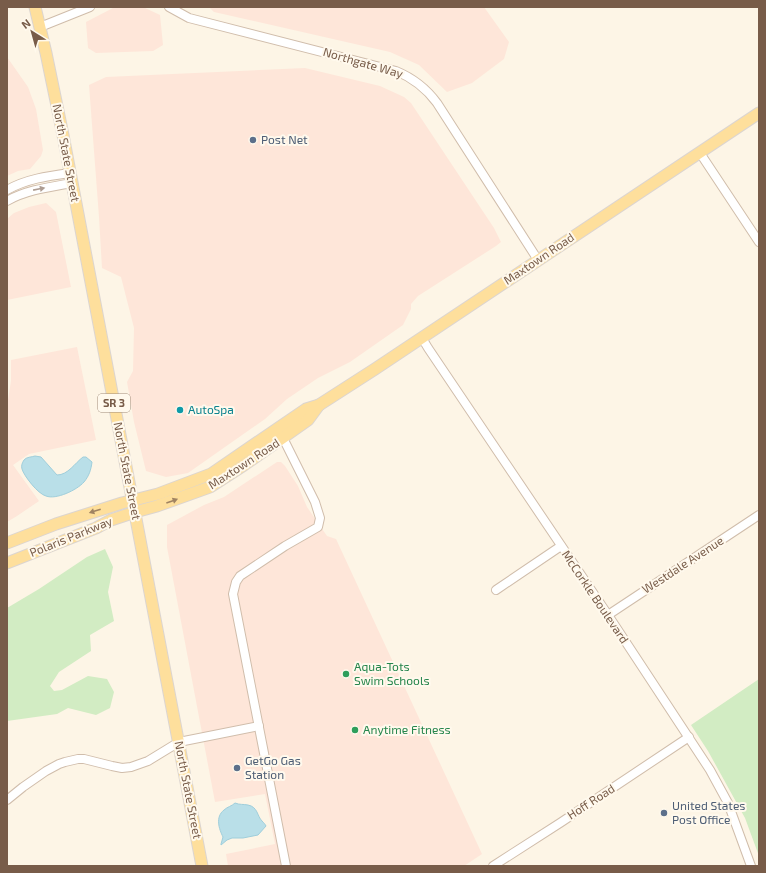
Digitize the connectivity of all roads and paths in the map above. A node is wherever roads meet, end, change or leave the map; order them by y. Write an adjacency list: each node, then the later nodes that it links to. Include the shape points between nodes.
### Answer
1 (35, 7): 4 (main road, North State Street / SR 3)
2 (90, 7): 4 (street)
3 (169, 7): 11 (street, Northgate Way, via 189,18 396,71 416,81 437,103)
4 (40, 27): 7 (main road, North State Street / SR 3)
5 (759, 113): 6 (main road, Maxtown Road)
6 (700, 153): 10 (street); 11 (main road, Maxtown Road)
7 (71, 178): 8 (street, via 29,180); 9 (street, one-way to 7); 17 (main road, North State Street / SR 3)
8 (7, 190)
9 (7, 200)
10 (759, 242)
11 (538, 260): 12 (main road, Maxtown Road)
12 (422, 338): 13 (main road, Maxtown Road); 21 (street, McCorkle Boulevard)
13 (319, 405): 14 (main road, Maxtown Road, via 306,409); 15 (main road, Maxtown Road, via 308,420)
14 (281, 426): 16 (main road, via 278,433 246,459); 17 (main road, Maxtown Road, via 211,474 158,494)
15 (283, 438): 16 (main road, Maxtown Road); 25 (street, via 315,502 320,518 318,527 240,576 236,582 234,594)
16 (244, 466): 18 (main road, Maxtown Road, one-way to 16, via 210,487)
17 (133, 500): 18 (main road, North State Street / SR 3); 20 (main road, Polaris Parkway, one-way to 20, via 56,524)
18 (135, 512): 22 (main road, Polaris Parkway); 27 (main road, North State Street / SR 3)
19 (759, 515): 24 (street, Westdale Avenue)
20 (7, 543)
21 (561, 546): 23 (street); 24 (street, McCorkle Boulevard)
22 (7, 563)
23 (496, 590)
24 (608, 615): 26 (street, McCorkle Boulevard)
25 (259, 726): 27 (street); 31 (street)
26 (689, 738): 29 (street, Hoff Road); 33 (street, McCorkle Boulevard, via 728,803)
27 (179, 742): 28 (street, via 148,761 131,767 122,768 84,759 65,762 46,771); 30 (main road, North State Street / SR 3)
28 (7, 800)
29 (505, 862): 32 (street, Hoff Road)
30 (202, 866)
31 (286, 866)
32 (493, 866)
33 (751, 866)

